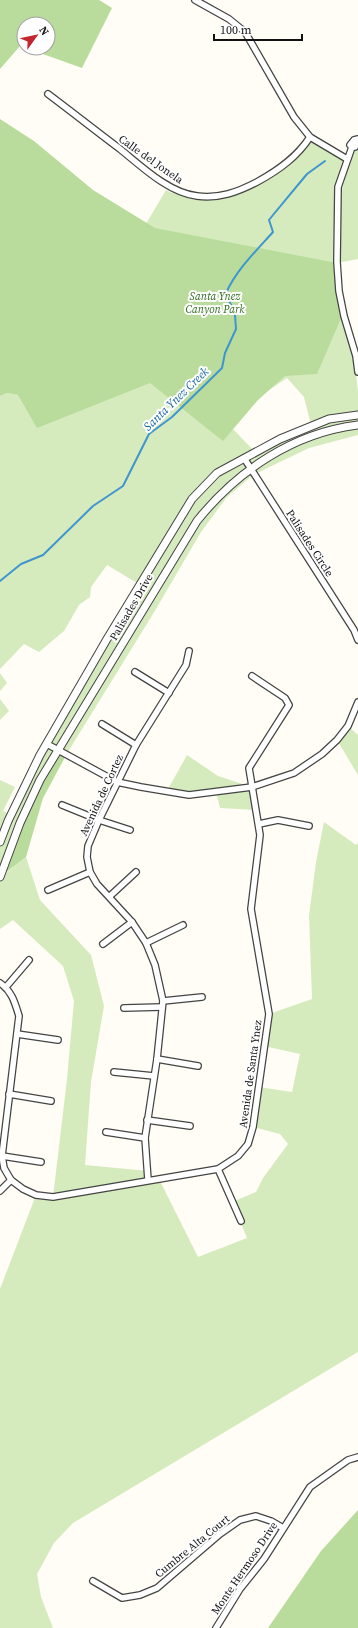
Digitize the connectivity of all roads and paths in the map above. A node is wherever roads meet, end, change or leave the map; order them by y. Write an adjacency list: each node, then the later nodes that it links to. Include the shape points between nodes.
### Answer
1 (195, 0): 3 (street, via 229,19 245,32 294,117)
2 (48, 94): 3 (street, Calle del Jonela, via 163,182 185,194 197,196 224,195 245,188 289,161)
3 (310, 137): 7 (street)
4 (358, 139): 6 (street, via 350,144)
5 (358, 143): 6 (street)
6 (352, 147): 7 (street)
7 (347, 159): 8 (street, via 338,187 337,262 341,304)
8 (357, 356): 9 (street)
9 (358, 372)
10 (358, 414): 12 (street, Palisades Drive, via 329,419 280,439)
11 (358, 425): 13 (street, Palisades Drive, via 316,435 280,451)
12 (244, 458): 13 (street, Palisades Circle); 21 (street, Palisades Drive, via 217,473 192,499)
13 (251, 469): 14 (street, Palisades Circle); 23 (street, Palisades Drive, via 221,493 197,521)
14 (358, 640)
15 (189, 651): 18 (street, Avenida de Cortez, via 186,665)
16 (135, 672): 18 (street)
17 (252, 676): 25 (street, Avenida de Santa Ynez, via 286,698 289,705 249,768)
18 (169, 693): 22 (street, Avenida de Cortez)
19 (358, 702): 25 (street, via 348,726 322,754 294,773)
20 (102, 724): 22 (street)
21 (47, 744): 23 (street); 27 (street, Palisades Drive)
22 (136, 746): 24 (street, Avenida de Cortez)
23 (57, 750): 24 (street); 29 (street, Palisades Drive)
24 (117, 782): 25 (street, via 189,795); 28 (street, Avenida de Cortez)
25 (252, 787): 30 (street, Avenida de Santa Ynez)
26 (62, 805): 28 (street)
27 (9, 818): 29 (street); 33 (street, Palisades Drive)
28 (99, 820): 32 (street); 34 (street, Avenida de Cortez, via 88,846)
29 (20, 823): 36 (street, Palisades Drive)
30 (259, 824): 31 (street, via 278,820); 64 (street, Avenida de Santa Ynez, via 260,835 251,909 269,1014 253,1127 248,1144 238,1156)
31 (309, 826)
32 (130, 830)
33 (0, 842)
34 (90, 872): 37 (street); 38 (street, Avenida de Cortez)
35 (136, 872): 38 (street)
36 (0, 877)
37 (48, 890)
38 (110, 896): 39 (street, Avenida de Cortez)
39 (132, 922): 41 (street, Avenida de Cortez); 42 (street)
40 (183, 925): 41 (street)
41 (146, 943): 47 (street, Avenida de Cortez, via 155,965)
42 (103, 944)
43 (29, 960): 45 (street)
44 (0, 983): 45 (street)
45 (6, 987): 50 (street, via 19,1016)
46 (202, 997): 47 (street)
47 (163, 1001): 48 (street, Avenida de Cortez)
48 (162, 1007): 49 (street); 52 (street, Avenida de Cortez)
49 (124, 1008)
50 (17, 1034): 51 (street); 56 (street)
51 (58, 1040)
52 (157, 1060): 53 (street); 55 (street, Avenida de Cortez)
53 (198, 1066)
54 (114, 1072): 55 (street)
55 (154, 1076): 58 (street, Avenida de Cortez)
56 (9, 1094): 57 (street); 62 (street)
57 (50, 1101)
58 (147, 1120): 59 (street); 61 (street, Avenida de Cortez)
59 (190, 1126)
60 (106, 1132): 61 (street)
61 (146, 1138): 66 (street, Avenida de Cortez)
62 (2, 1156): 63 (street); 65 (street, via 4,1168)
63 (41, 1162)
64 (218, 1169): 66 (street, Avenida de Santa Ynez); 68 (street)
65 (11, 1180): 66 (street, Avenida de Santa Ynez, via 23,1190 53,1197); 67 (street)
66 (148, 1180)
67 (0, 1191)
68 (241, 1221)
69 (358, 1456): 70 (street, Monte Hermoso Drive, via 348,1460 310,1487)
70 (282, 1528): 71 (street, Cumbre Alta Court, via 272,1521 256,1516 240,1520 157,1588 140,1595 122,1598); 72 (street, Monte Hermoso Drive, via 264,1559 240,1589)
71 (93, 1580)
72 (216, 1628)

